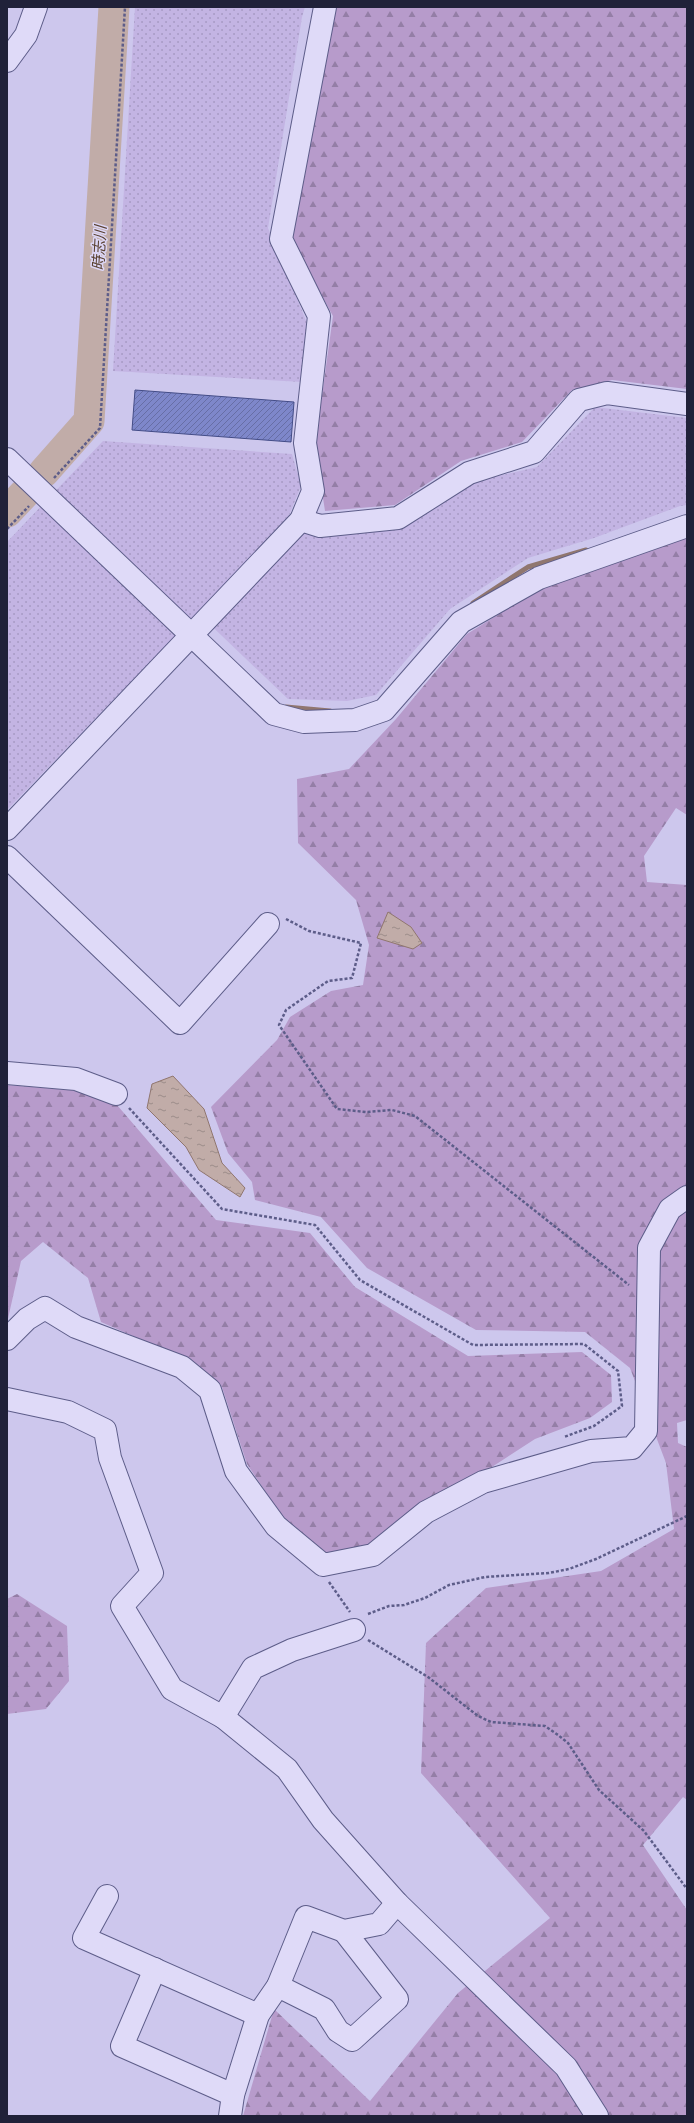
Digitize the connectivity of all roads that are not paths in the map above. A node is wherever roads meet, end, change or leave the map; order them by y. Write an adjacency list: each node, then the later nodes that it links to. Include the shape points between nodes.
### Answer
1 (36, 7): 3 (street)
2 (325, 7): 7 (street, via 281,239 319,316 305,443 313,491)
3 (16, 34): 4 (street)
4 (7, 61)
5 (687, 404): 7 (street, via 607,393 579,400 534,452 469,473 398,518 320,526)
6 (7, 459): 9 (street)
7 (301, 520): 9 (street)
8 (687, 526): 9 (street, via 539,578 460,622 384,710 355,720 304,722 274,714)
9 (191, 635): 10 (street)
10 (7, 829)
11 (7, 857): 12 (street, via 180,1023)
12 (268, 924)
13 (7, 1073): 14 (street, via 76,1079)
14 (116, 1094)
15 (687, 1197): 16 (street, via 670,1209 649,1248 646,1431 632,1448 591,1451 483,1482 426,1512 373,1555 322,1565 276,1526 236,1471 210,1390 182,1367 76,1327 45,1308 27,1318)
16 (7, 1340)
17 (7, 1399): 19 (street, via 68,1412 104,1430 110,1458 152,1572 122,1606 172,1689)
18 (361, 1622): 19 (street, via 253,1668)
19 (222, 1717): 21 (street, via 287,1769 323,1820)
20 (107, 1896): 23 (street, via 84,1938)
21 (397, 1903): 22 (street, via 379,1924); 27 (street, via 566,2067)
22 (344, 1931): 24 (street, via 306,1917); 24 (street, via 397,1999 352,2040 338,2031 324,2009)
23 (155, 1969): 25 (street); 26 (street, via 122,2046)
24 (278, 1986): 25 (street)
25 (258, 2015): 26 (street)
26 (232, 2106)
27 (597, 2116)

